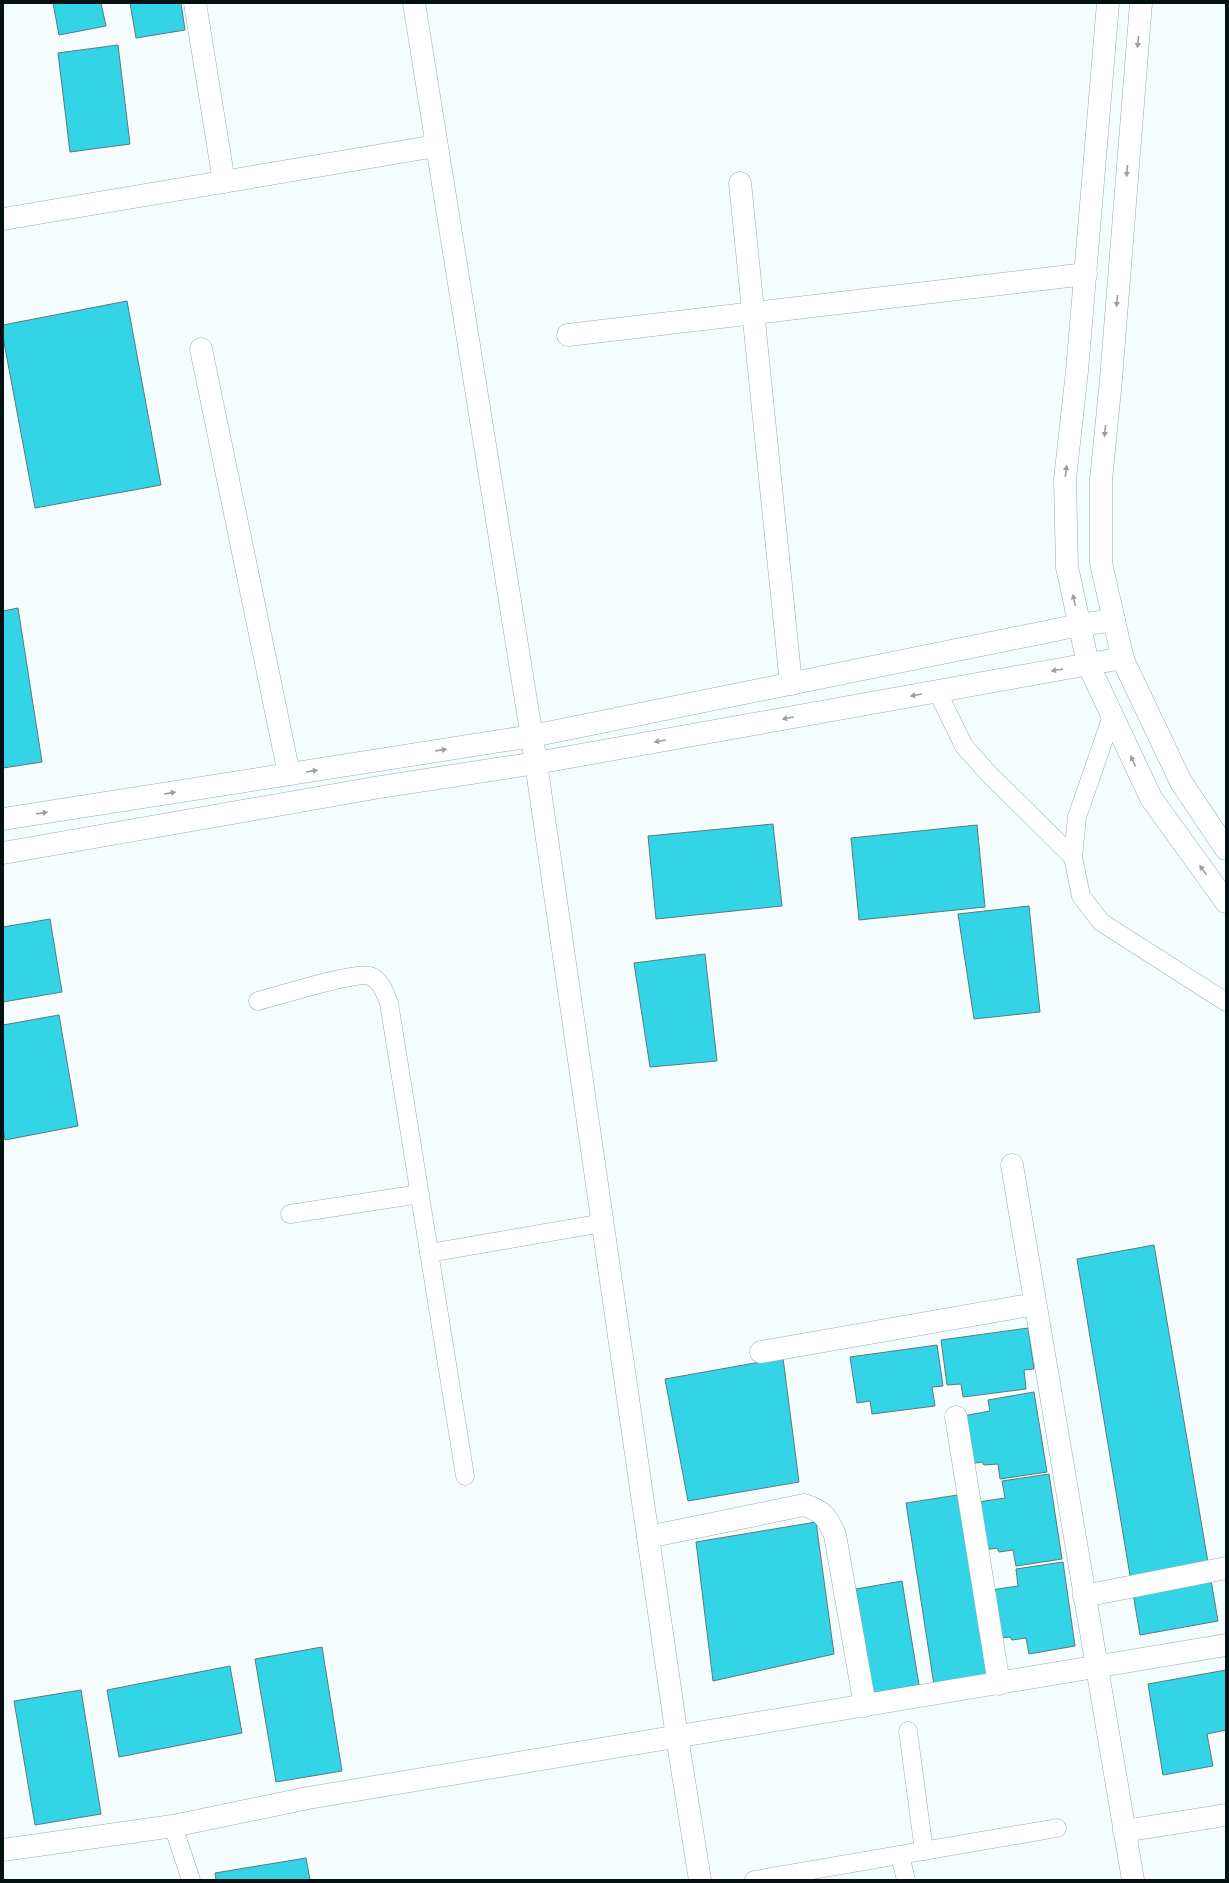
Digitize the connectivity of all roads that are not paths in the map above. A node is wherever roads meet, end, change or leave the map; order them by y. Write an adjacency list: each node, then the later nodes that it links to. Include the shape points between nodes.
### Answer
1 (195, 3): 6 (street)
2 (414, 3): 5 (street)
3 (1108, 3): 9 (street)
4 (1140, 3): 13 (street, one-way to 13, via 1111,379 1100,480 1101,563)
5 (436, 146): 6 (street); 20 (street)
6 (224, 182): 8 (street)
7 (740, 183): 10 (street)
8 (3, 219)
9 (1086, 274): 10 (street); 14 (street, one-way to 9, via 1067,567 1065,479)
10 (754, 313): 11 (street); 17 (street)
11 (568, 335)
12 (201, 349): 22 (street)
13 (1114, 620): 14 (street); 15 (street)
14 (1080, 625): 16 (street); 17 (street)
15 (1123, 658): 16 (street); 24 (street, via 1181,782)
16 (1088, 664): 18 (street, one-way to 18); 19 (street)
17 (791, 684): 20 (street)
18 (937, 691): 21 (street, one-way to 21); 26 (lane, via 964,746)
19 (1112, 716): 26 (lane, via 1077,817); 27 (street, one-way to 19, via 1151,798)
20 (532, 736): 21 (street); 22 (street, one-way to 20)
21 (536, 763): 25 (street, via 380,787); 33 (street)
22 (289, 774): 23 (street, one-way to 22)
23 (3, 819)
24 (1226, 849)
25 (3, 853)
26 (1073, 857): 29 (lane, via 1081,896 1101,922)
27 (1226, 902)
28 (258, 1001): 31 (lane, via 352,976 370,976 382,986 390,1003)
29 (1226, 1002)
30 (1012, 1165): 35 (street)
31 (420, 1194): 32 (lane); 34 (lane)
32 (290, 1214)
33 (602, 1222): 34 (lane); 39 (street)
34 (429, 1253): 38 (lane)
35 (1035, 1304): 36 (street); 41 (street)
36 (761, 1352)
37 (956, 1417): 44 (street)
38 (465, 1476)
39 (648, 1537): 45 (street, via 804,1505 818,1510 828,1520 835,1535); 47 (street)
40 (1226, 1568): 41 (street)
41 (1084, 1596): 43 (street)
42 (1226, 1646): 43 (street)
43 (1096, 1668): 44 (street); 51 (street)
44 (999, 1684): 45 (street)
45 (865, 1706): 47 (street)
46 (908, 1731): 53 (lane)
47 (676, 1737): 49 (street, via 308,1798); 56 (street)
48 (1226, 1815): 51 (street)
49 (173, 1826): 52 (street); 55 (lane)
50 (1057, 1828): 53 (lane)
51 (1124, 1831): 59 (street)
52 (3, 1850)
53 (924, 1851): 54 (lane)
54 (900, 1855): 57 (lane); 58 (lane)
55 (191, 1880)
56 (700, 1880)
57 (754, 1880)
58 (906, 1880)
59 (1133, 1880)

